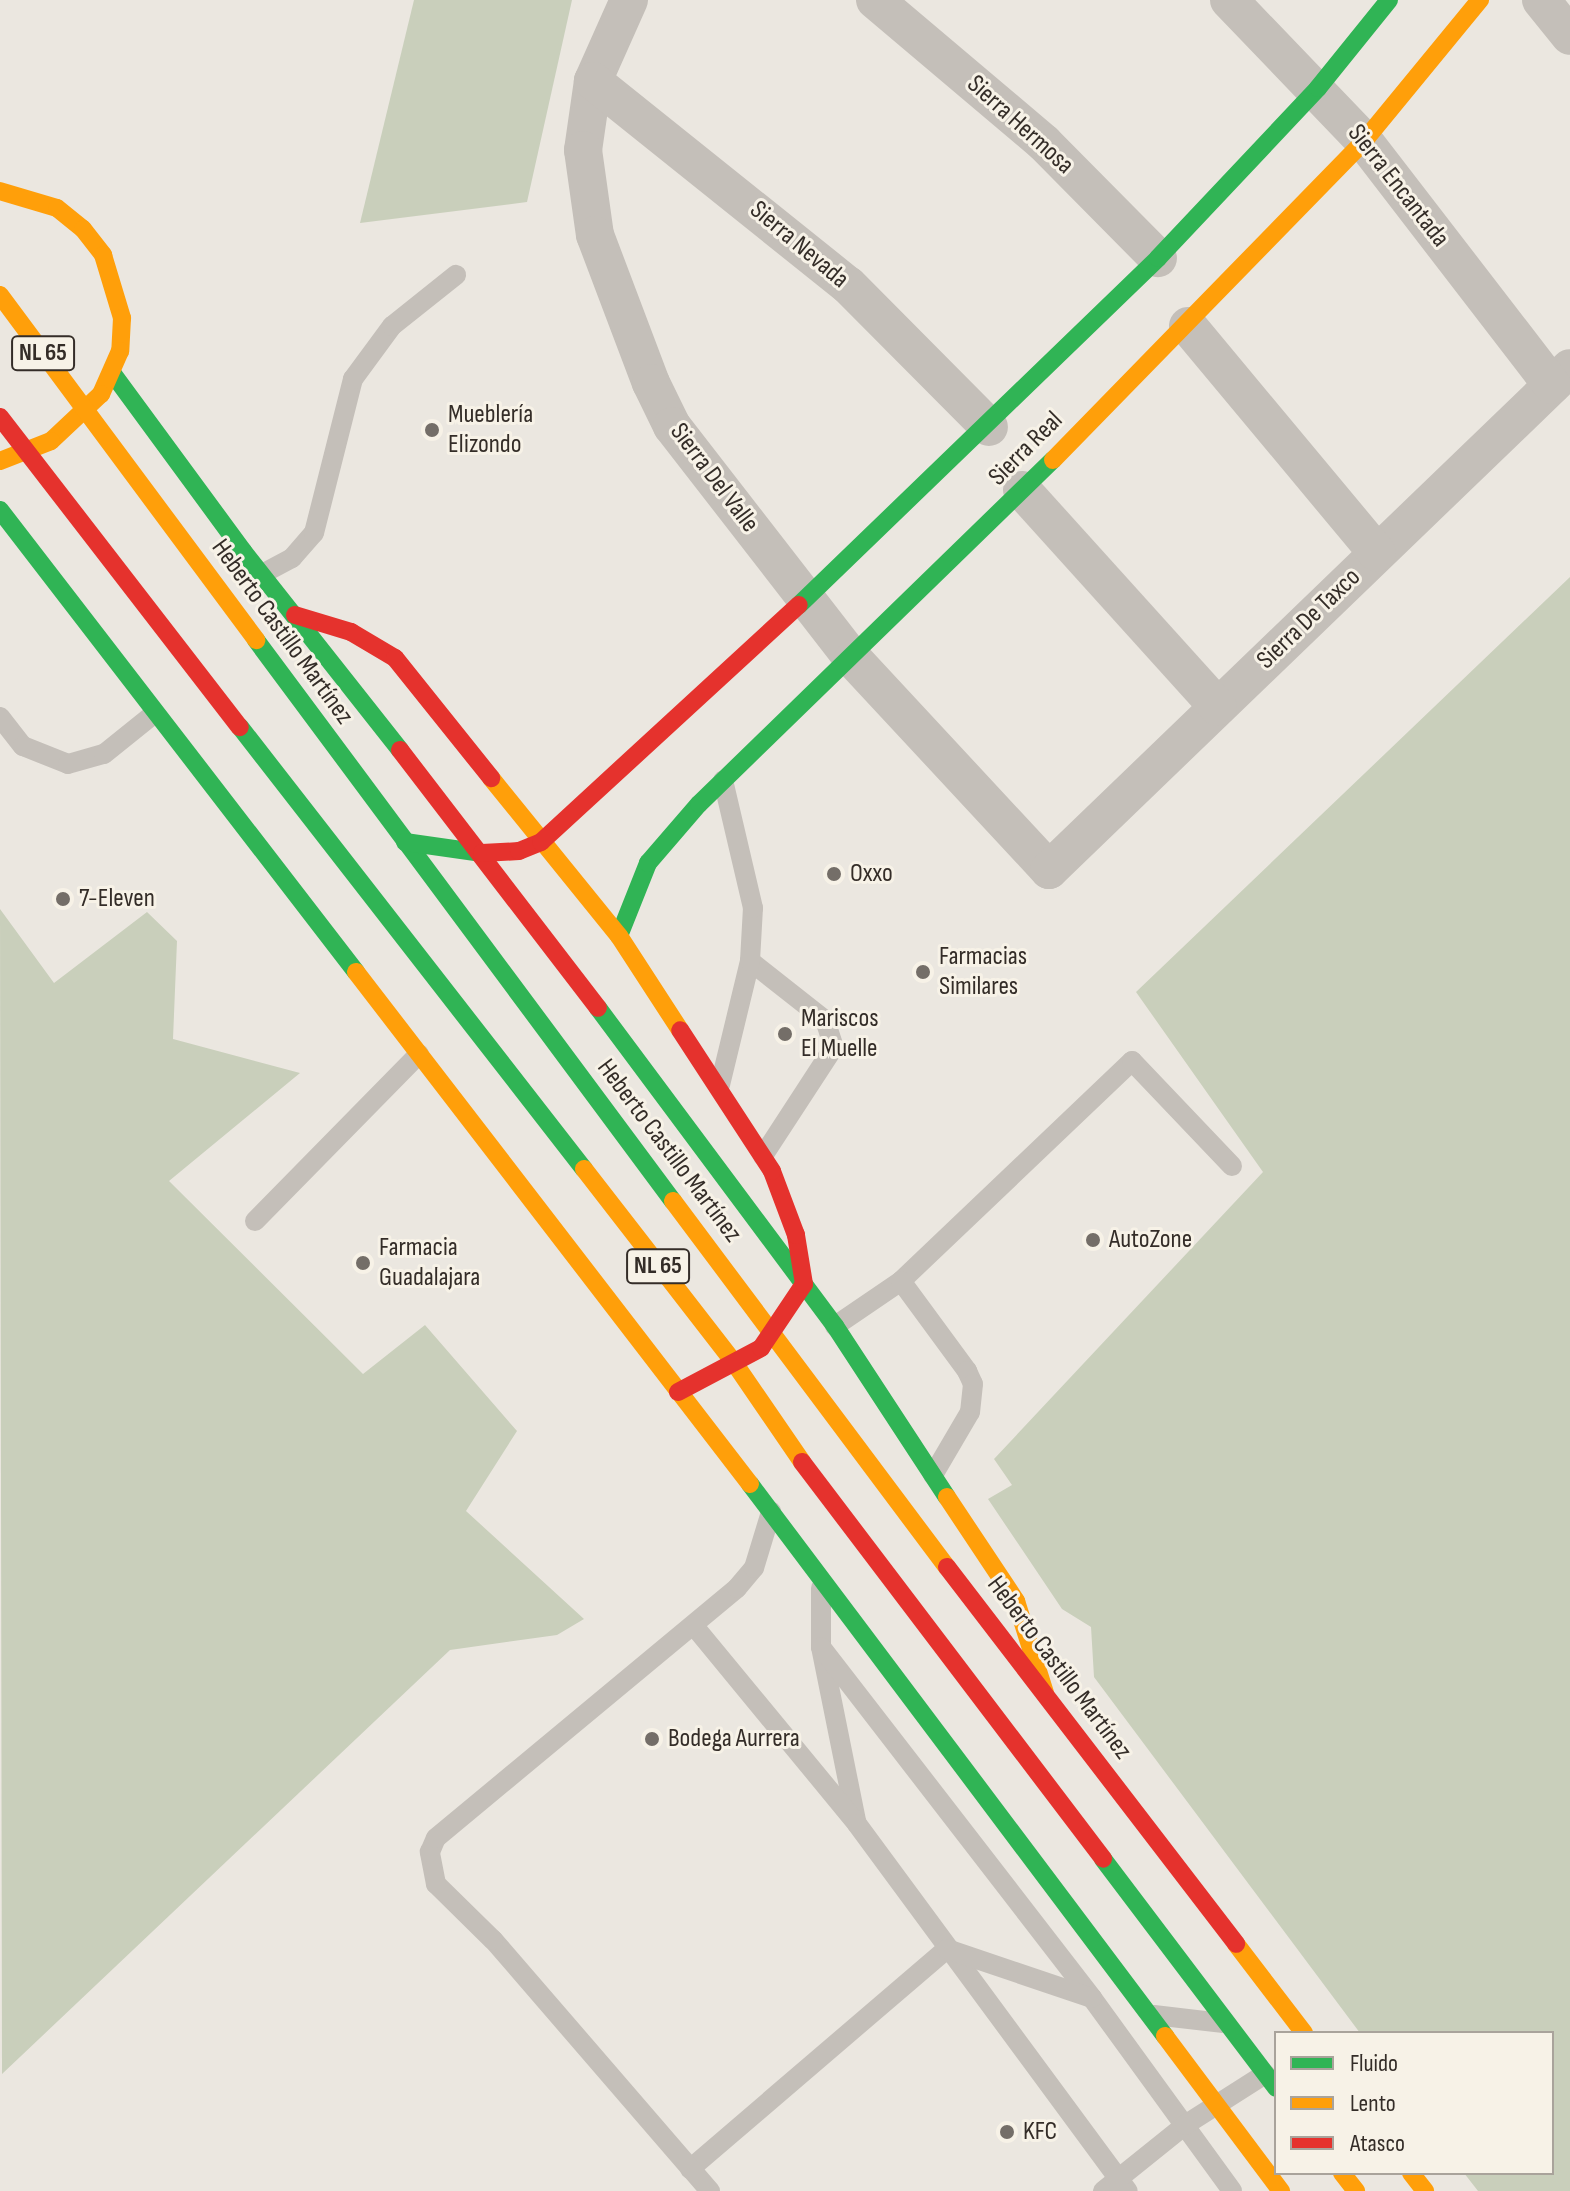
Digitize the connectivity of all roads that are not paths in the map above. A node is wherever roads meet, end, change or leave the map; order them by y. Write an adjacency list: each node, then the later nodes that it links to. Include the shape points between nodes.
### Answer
1 (629, 0): 8 (street, Sierra Del Valle)
2 (875, 0): 14 (street, Sierra Hermosa, via 1044,143)
3 (1229, 0): 9 (street, Sierra Encantada)
4 (1389, 0): 9 (street, Sierra Real)
5 (1480, 0): 10 (street, Sierra Real)
6 (1541, 0): 7 (street)
7 (1570, 36)
8 (593, 81): 22 (street, Sierra Nevada, via 848,285); 31 (street, Sierra Del Valle, via 583,150 595,235 624,321 672,426)
9 (1318, 88): 10 (street, Sierra Encantada); 14 (street, Sierra Real)
10 (1364, 141): 17 (street, Sierra Real); 19 (street, Sierra Encantada)
11 (0, 176): 13 (street)
12 (0, 191): 13 (street)
13 (26, 195): 18 (street, via 57,208 103,255 117,286 122,318)
14 (1158, 258): 22 (street, Sierra Real)
15 (456, 275): 30 (lane, via 392,326 353,379 314,533 292,558)
16 (0, 295): 20 (street, Heberto Castillo Martínez / NL 65)
17 (1188, 326): 25 (street, Sierra Real); 28 (street)
18 (113, 374): 20 (street); 30 (street)
19 (1561, 376): 28 (street, Sierra De Taxco)
20 (86, 411): 23 (street); 38 (street, Heberto Castillo Martínez / NL 65)
21 (0, 417): 23 (street, NL 65)
22 (989, 427): 31 (street, Sierra Real)
23 (27, 454): 24 (street); 53 (street, NL 65)
24 (0, 461)
25 (1022, 490): 33 (street, Sierra Real); 34 (street)
26 (0, 510): 27 (street)
27 (23, 541): 29 (lane); 35 (street)
28 (1377, 553): 34 (street, Sierra De Taxco)
29 (0, 557)
30 (262, 574): 32 (street)
31 (806, 599): 33 (street, Sierra Del Valle); 39 (street, Sierra Real)
32 (295, 615): 39 (street, via 351,632 395,658); 40 (street)
33 (853, 659): 37 (street, Sierra Real); 41 (street, Sierra Del Valle)
34 (1218, 707): 41 (street, Sierra De Taxco)
35 (155, 713): 36 (lane, via 104,754 68,764 23,746); 44 (street)
36 (0, 717)
37 (723, 780): 42 (street, Sierra Real, via 648,863); 43 (lane, via 753,908)
38 (405, 842): 40 (street); 52 (street, Heberto Castillo Martínez / NL 65)
39 (541, 842): 40 (street, via 519,851); 42 (street)
40 (482, 853): 50 (street)
41 (1049, 870)
42 (619, 936): 45 (street)
43 (750, 961): 45 (lane); 46 (lane, via 825,1020 834,1047)
44 (419, 1054): 48 (lane); 54 (street)
45 (719, 1088): 46 (street)
46 (763, 1156): 50 (street, via 796,1235)
47 (1232, 1166): 49 (lane, via 1132,1061)
48 (255, 1221)
49 (901, 1281): 51 (lane); 58 (lane, via 973,1384 970,1412)
50 (804, 1284): 51 (street); 52 (street)
51 (835, 1326): 55 (street)
52 (773, 1332): 53 (street, via 761,1348); 56 (street, Heberto Castillo Martínez / NL 65)
53 (735, 1364): 54 (street); 57 (street, NL 65)
54 (678, 1392): 59 (street)
55 (891, 1412): 56 (street); 58 (street)
56 (842, 1429): 57 (street, via 820,1441); 63 (street, Heberto Castillo Martínez / NL 65)
57 (796, 1466): 68 (street, NL 65)
58 (933, 1475): 63 (street, via 1016,1601)
59 (775, 1505): 60 (street); 61 (lane, via 754,1568)
60 (821, 1579): 62 (lane); 67 (street)
61 (694, 1626): 64 (lane); 73 (lane, via 436,1838 429,1867 436,1884 493,1940)
62 (821, 1647): 64 (lane); 66 (lane)
63 (1045, 1693): 69 (street, Heberto Castillo Martínez / NL 65)
64 (857, 1824): 65 (lane)
65 (947, 1949): 66 (lane); 73 (lane); 76 (lane)
66 (1092, 1998): 67 (lane); 72 (lane)
67 (1151, 2014): 68 (lane); 71 (street)
68 (1227, 2024): 70 (street, NL 65)
69 (1302, 2031)
70 (1270, 2081): 71 (lane)
71 (1217, 2103): 72 (lane); 79 (street)
72 (1185, 2125): 76 (lane); 78 (lane)
73 (690, 2169): 77 (lane)
74 (1344, 2175): 80 (street)
75 (1413, 2175): 81 (street)
76 (1117, 2186)
77 (710, 2191)
78 (1232, 2191)
79 (1281, 2191)
80 (1356, 2191)
81 (1425, 2191)

